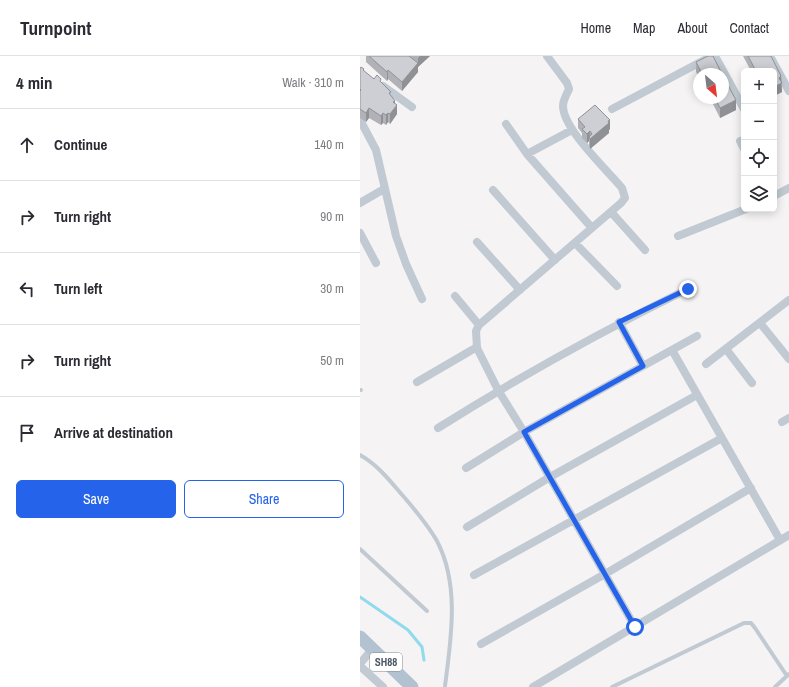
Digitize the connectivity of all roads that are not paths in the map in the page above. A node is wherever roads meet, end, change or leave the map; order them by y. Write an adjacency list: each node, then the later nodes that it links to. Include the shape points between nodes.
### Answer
1 (547, 56): 12 (street, via 567,83 569,89 563,108)
2 (712, 56): 9 (street)
3 (715, 56): 7 (street)
4 (770, 56): 6 (street)
5 (377, 82): 8 (street)
6 (789, 91)
7 (741, 104)
8 (412, 107)
9 (612, 109)
10 (360, 120): 15 (street, via 376,150)
11 (506, 124): 13 (street)
12 (572, 130): 13 (street); 20 (street, via 622,188 625,198)
13 (527, 154): 21 (street)
14 (789, 188): 17 (street)
15 (384, 190): 18 (street); 33 (street, via 398,241)
16 (493, 190): 27 (street)
17 (777, 194)
18 (360, 203)
19 (741, 211): 23 (street)
20 (611, 212): 21 (street); 26 (street)
21 (592, 228): 25 (street)
22 (360, 233): 28 (street)
23 (678, 236)
24 (478, 242): 31 (street)
25 (575, 243): 27 (street); 29 (street)
26 (644, 250)
27 (554, 260): 31 (street)
28 (376, 263)
29 (616, 286)
30 (688, 289): 35 (street)
31 (520, 290): 37 (street)
32 (456, 296): 37 (street)
33 (422, 300)
34 (789, 300): 36 (street)
35 (619, 322): 44 (street); 47 (street)
36 (760, 323): 40 (street); 42 (street)
37 (479, 325): 39 (street, via 476,331)
38 (698, 336): 41 (street)
39 (477, 347): 45 (street); 47 (street)
40 (726, 349): 43 (street); 46 (street)
41 (672, 350): 44 (street); 48 (street)
42 (789, 359)
43 (706, 364)
44 (643, 366): 50 (street)
45 (417, 382)
46 (752, 384)
47 (498, 390): 49 (street); 50 (street)
48 (697, 395): 51 (street); 54 (street)
49 (438, 428)
50 (524, 432): 53 (street); 54 (street)
51 (722, 438): 55 (street); 56 (street)
52 (360, 455): 71 (lane, via 380,469 425,522 437,542 452,590 451,638)
53 (466, 468)
54 (550, 477): 56 (street); 57 (street)
55 (751, 488): 59 (street); 61 (street)
56 (574, 520): 61 (street); 62 (street)
57 (467, 527)
58 (789, 535): 59 (street)
59 (780, 540): 64 (street)
60 (360, 549): 63 (lane)
61 (605, 574): 64 (street); 66 (street)
62 (474, 575)
63 (428, 611)
64 (635, 627): 73 (street)
65 (360, 637): 67 (main road, SH88)
66 (481, 644)
67 (372, 649): 68 (street); 70 (main road, SH88)
68 (360, 665): 72 (street)
69 (788, 675): 74 (lane, via 751,623 744,623); 75 (lane)
70 (410, 686)
71 (445, 686)
72 (383, 687)
73 (534, 687)
74 (612, 687)
75 (775, 687)

